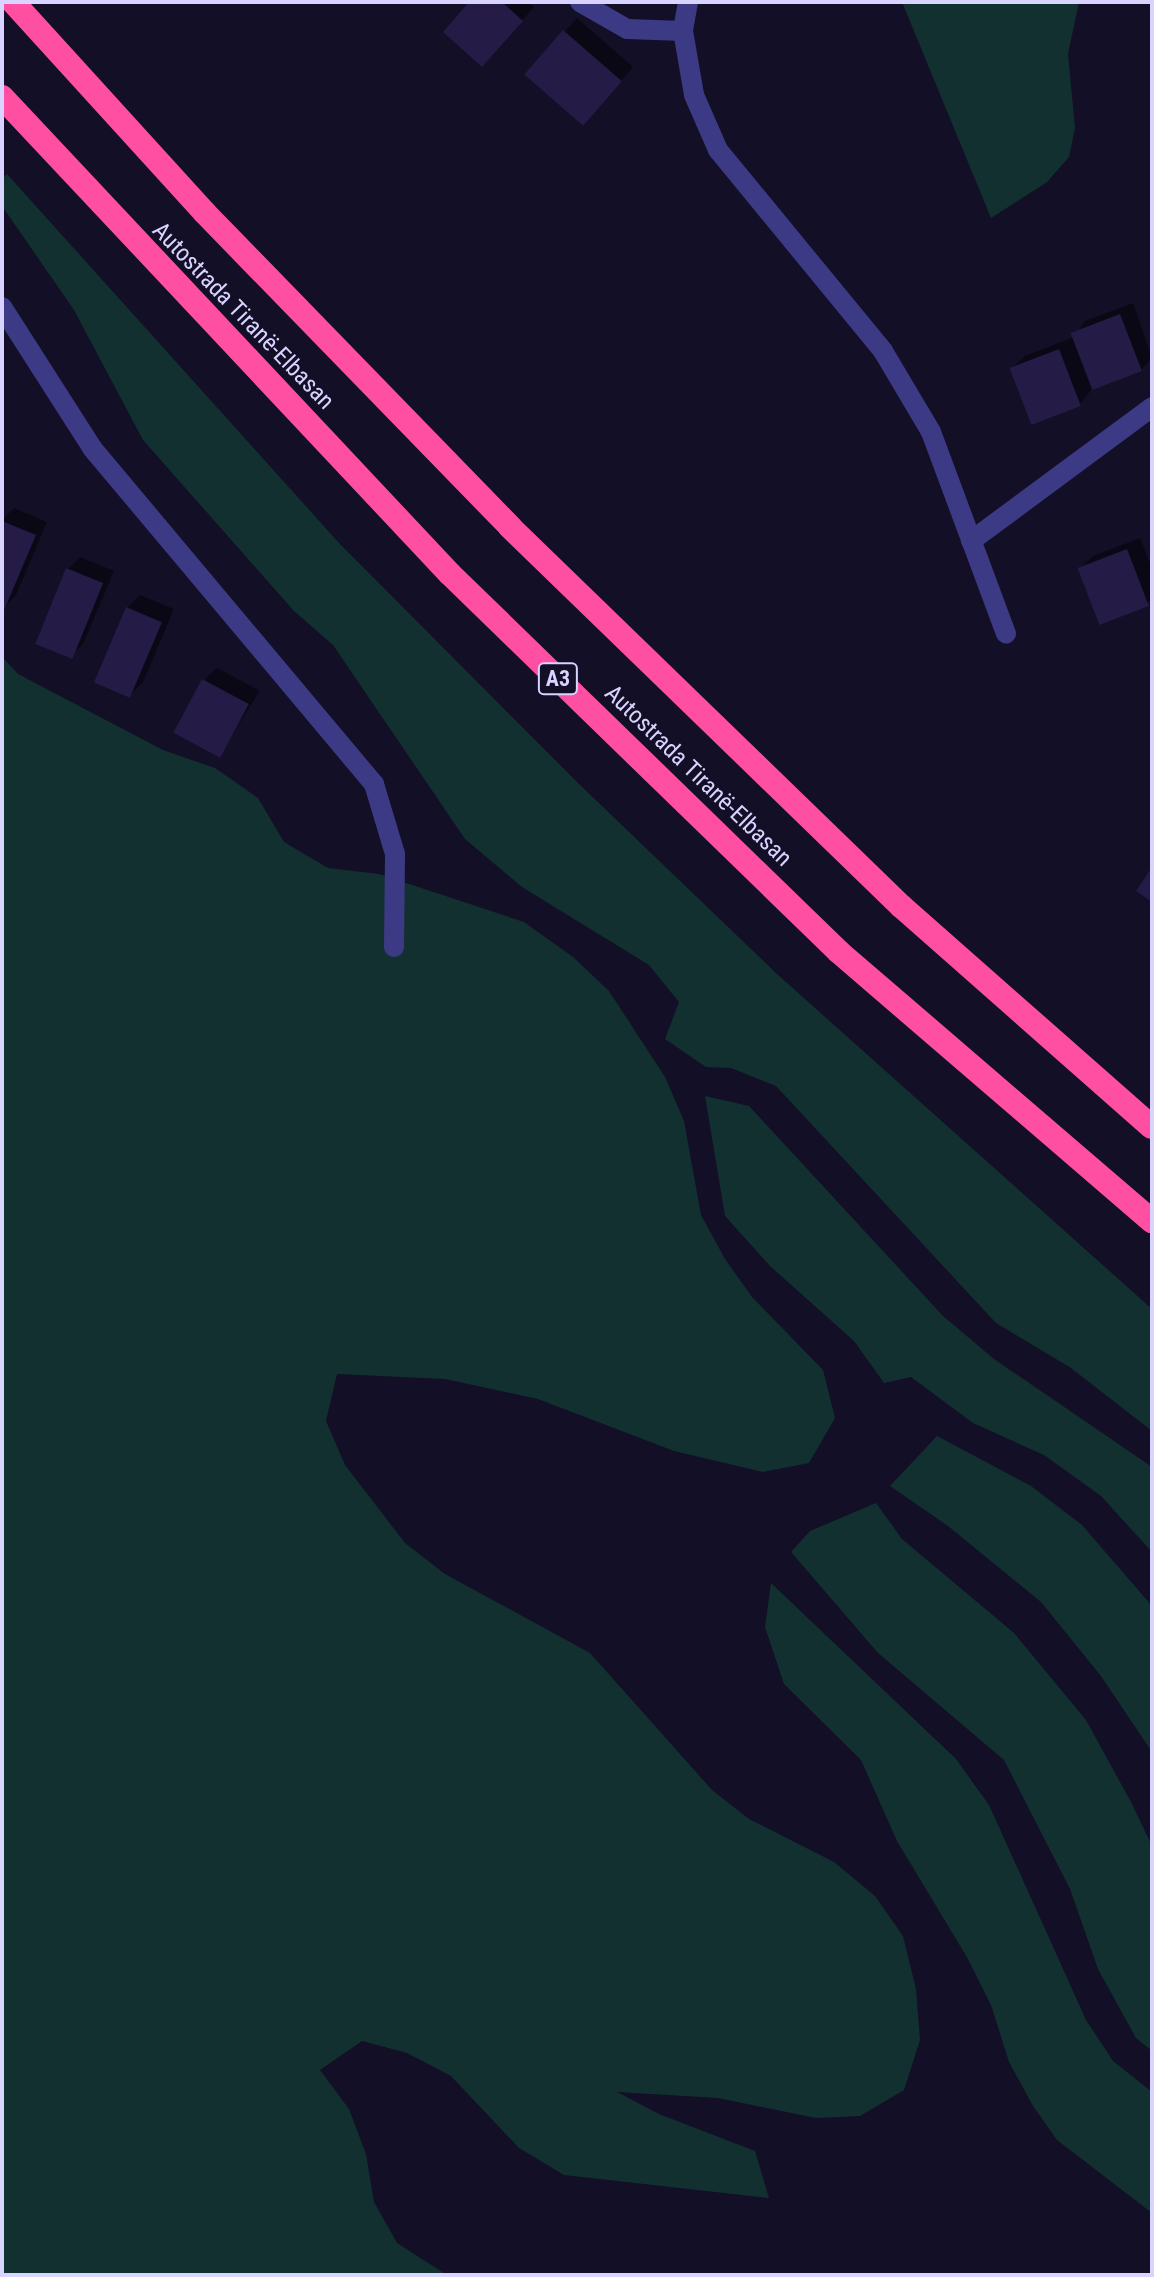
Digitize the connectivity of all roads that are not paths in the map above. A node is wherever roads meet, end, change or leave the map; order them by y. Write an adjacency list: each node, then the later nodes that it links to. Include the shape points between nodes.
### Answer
1 (13, 2): 11 (highway, Autostrada Tiranë-Elbasan, via 205,213 510,527 901,906)
2 (580, 2): 4 (street, via 627,29)
3 (688, 2): 4 (street)
4 (683, 31): 8 (street, via 694,95 718,150 883,351 931,432)
5 (2, 97): 12 (highway, Autostrada Tiranë-Elbasan / A3, via 450,574 839,952)
6 (2, 307): 10 (street, via 92,448 374,784 395,854)
7 (1152, 407): 8 (street)
8 (971, 541): 9 (street)
9 (1006, 634)
10 (394, 947)
11 (1152, 1127)
12 (1152, 1221)

